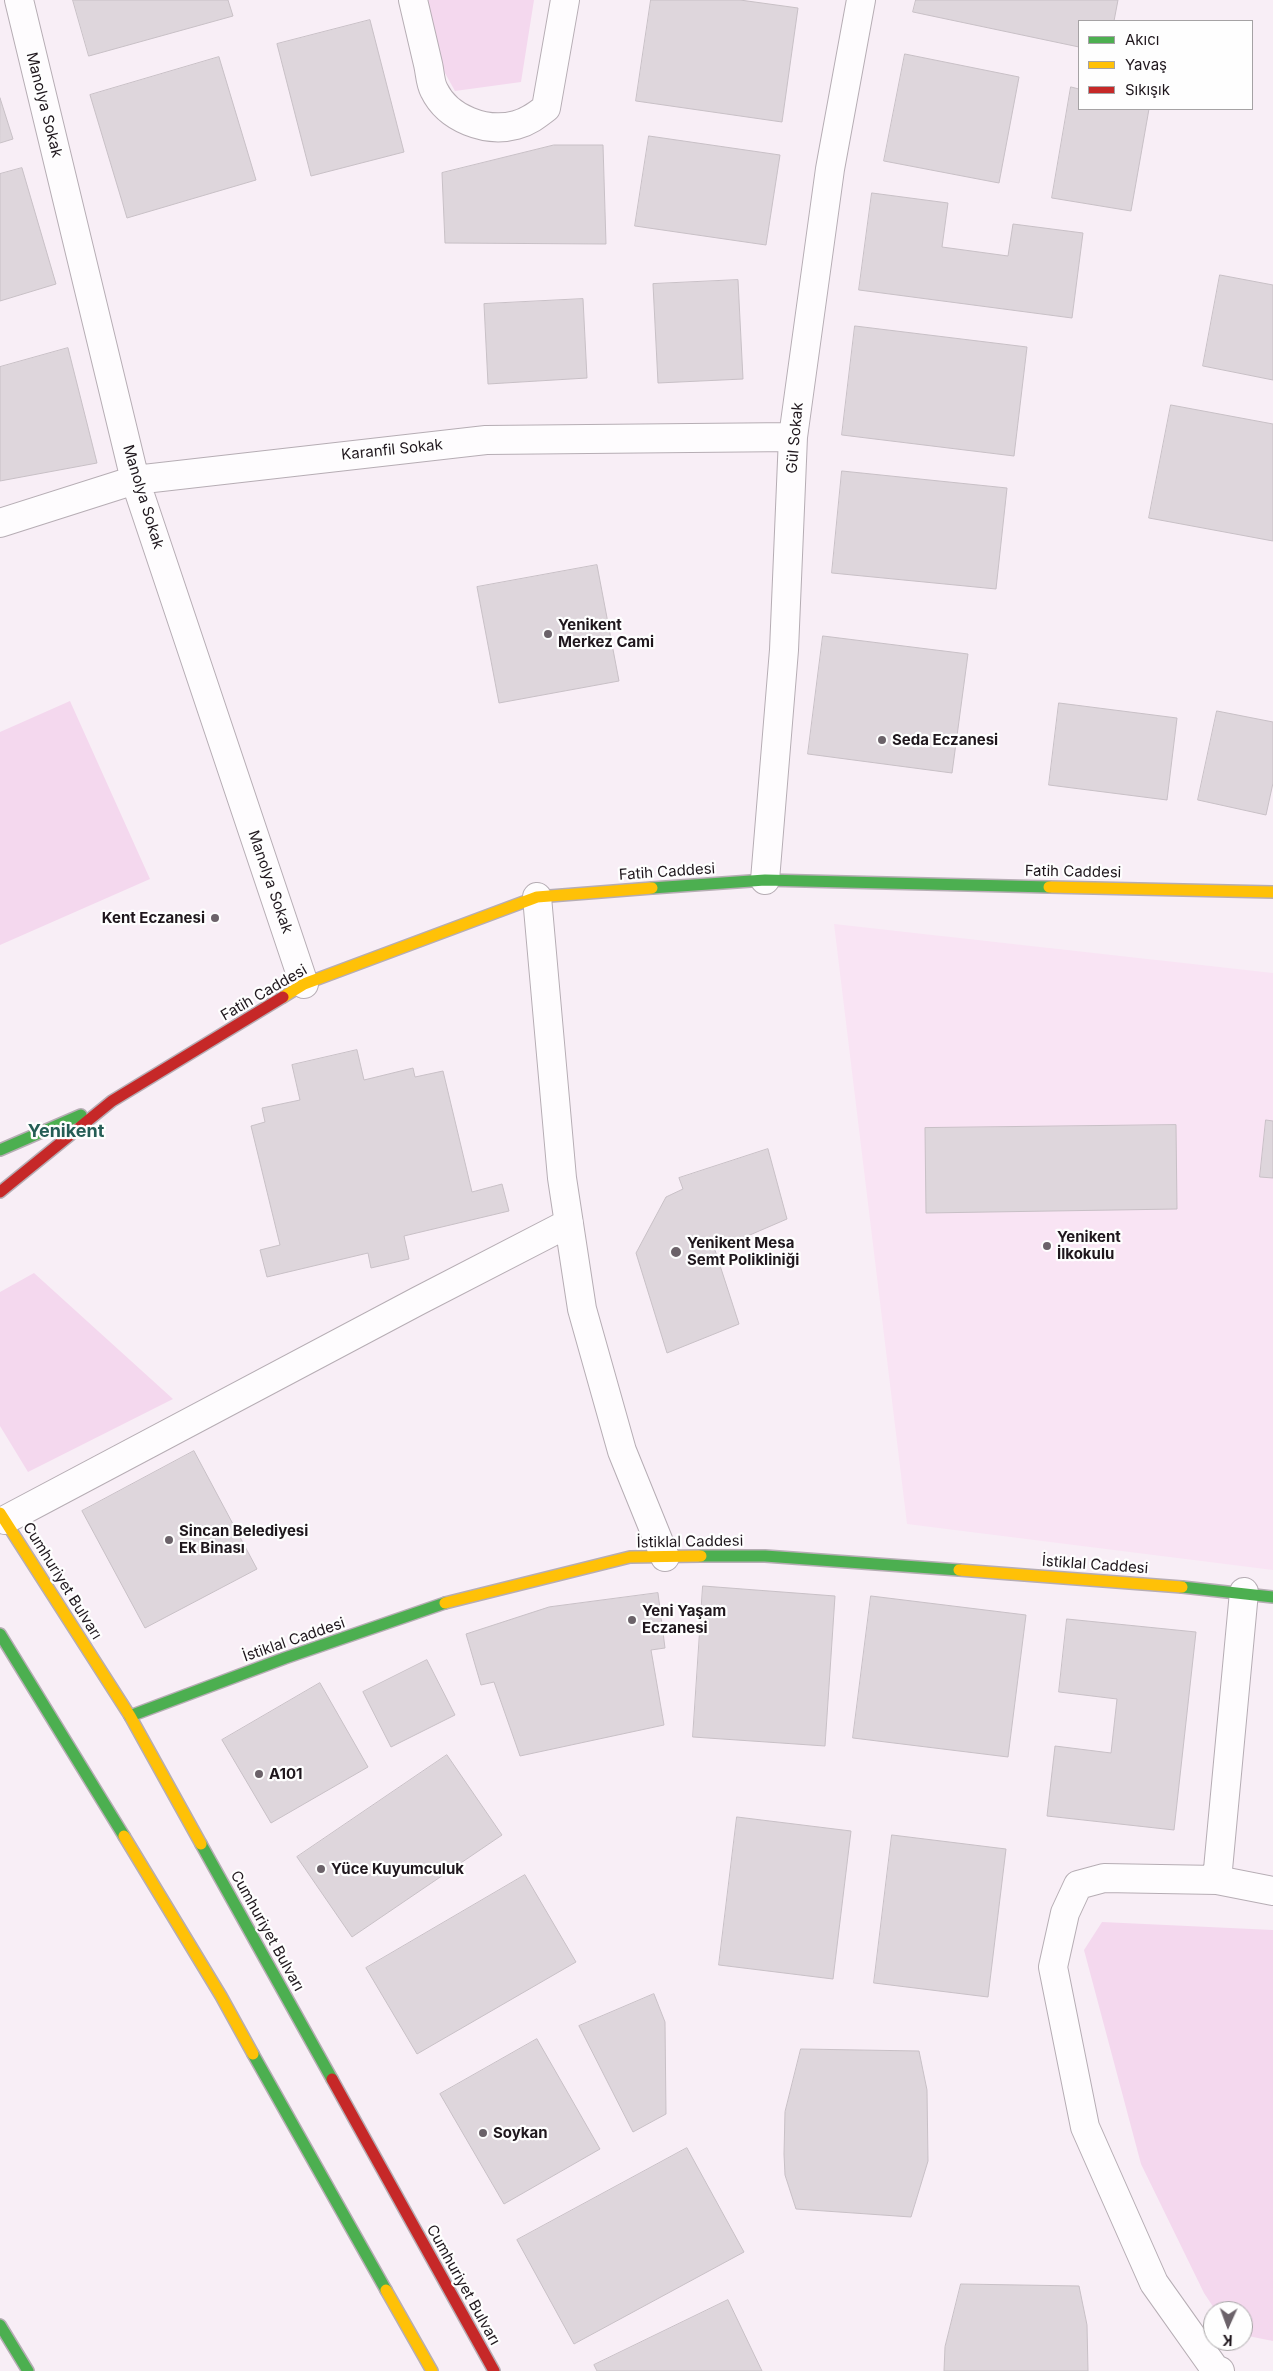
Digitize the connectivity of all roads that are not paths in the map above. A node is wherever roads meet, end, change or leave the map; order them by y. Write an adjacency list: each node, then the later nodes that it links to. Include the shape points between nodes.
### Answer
1 (19, 0): 6 (street, Manolya Sokak)
2 (413, 0): 3 (street, via 434,90 461,118 497,127 523,122 546,108)
3 (565, 0)
4 (861, 0): 5 (street, Gül Sokak, via 830,169)
5 (793, 437): 6 (street, Karanfil Sokak, via 486,440); 8 (street, Gül Sokak, via 784,650)
6 (135, 480): 7 (street, Karanfil Sokak); 11 (street, Manolya Sokak)
7 (0, 523)
8 (765, 880): 9 (main road, Fatih Caddesi); 10 (main road, Fatih Caddesi)
9 (1273, 892)
10 (537, 897): 11 (main road, Fatih Caddesi); 15 (street, via 562,1178)
11 (304, 984): 12 (main road, Fatih Caddesi)
12 (112, 1101): 13 (main road, Fatih Caddesi); 14 (main road, Fatih Caddesi)
13 (0, 1150)
14 (0, 1192)
15 (569, 1223): 16 (street); 17 (street, via 582,1309 619,1441)
16 (3, 1516): 21 (main road, Cumhuriyet Bulvarı)
17 (665, 1557): 18 (main road, İstiklal Caddesi, via 766,1556); 21 (main road, İstiklal Caddesi, via 630,1557 452,1601)
18 (1244, 1592): 19 (main road, İstiklal Caddesi); 22 (street)
19 (1273, 1597)
20 (0, 1634): 26 (main road, via 221,1996)
21 (130, 1716): 27 (main road, Cumhuriyet Bulvarı)
22 (1217, 1880): 23 (street); 28 (street, via 1104,1878 1078,1885 1065,1913 1053,1967 1085,2127 1154,2283 1215,2369)
23 (1273, 1891)
24 (0, 2325): 25 (main road)
25 (28, 2371)
26 (432, 2371)
27 (494, 2371)
28 (1220, 2371)

